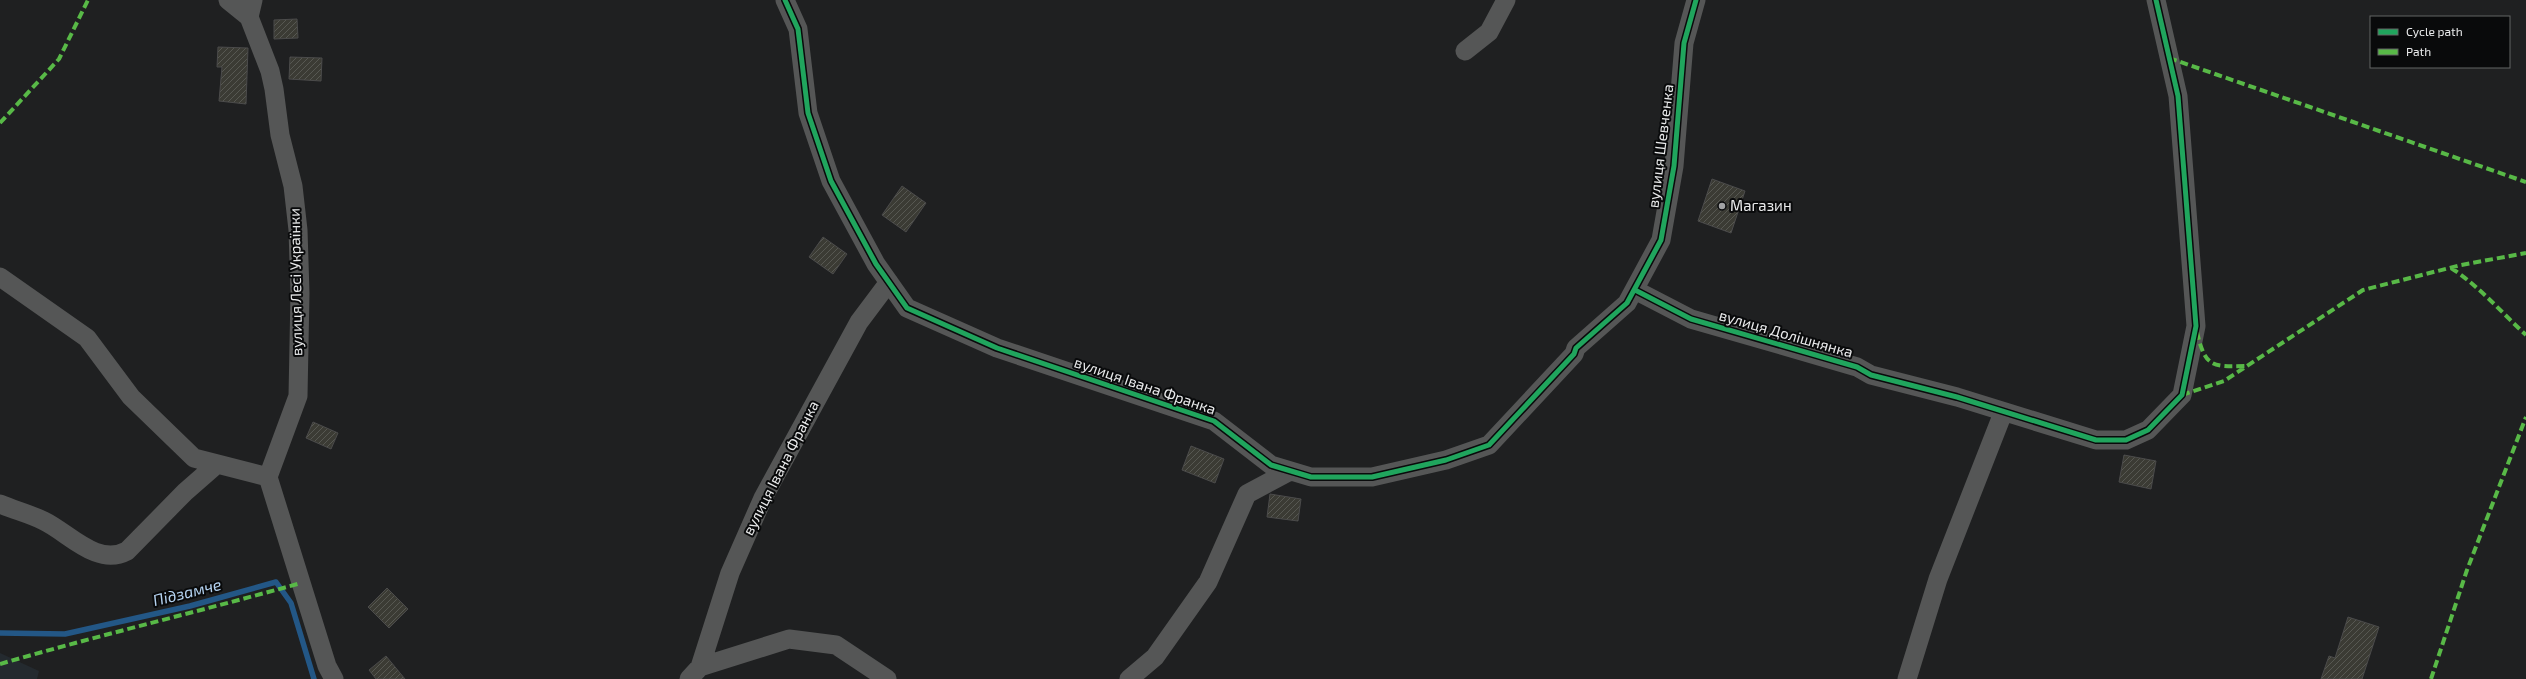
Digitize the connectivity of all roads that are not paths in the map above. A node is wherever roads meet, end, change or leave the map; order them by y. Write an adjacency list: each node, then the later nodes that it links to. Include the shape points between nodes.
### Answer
1 (228, 0): 6 (street, вулиця Лесі Українки)
2 (785, 0): 9 (street, вулиця Івана Франка, via 798,29 808,113 831,181 876,264)
3 (1506, 0): 7 (street, via 1489,32)
4 (1696, 0): 10 (street, вулиця Шевченка, via 1684,43 1674,166 1661,240)
5 (2156, 0): 11 (street, вулиця Долішнянка, via 2178,96 2196,326 2182,395 2148,430 2126,440 2096,440)
6 (251, 8): 14 (street, вулиця Лесі Українки, via 270,72 280,135 293,186 298,230 298,396)
7 (1465, 51)
8 (0, 277): 12 (street, via 87,338 131,397 194,458)
9 (889, 282): 13 (street, вулиця Івана Франка, via 907,308 997,348 1214,421 1271,465); 16 (street, вулиця Івана Франка, via 859,322 763,498 730,573)
10 (1635, 290): 11 (street, вулиця Долішнянка, via 1691,319 1857,367 1871,376); 13 (street, вулиця Івана Франка, via 1628,303 1576,348 1574,354 1488,445 1446,460 1372,477 1311,477)
11 (2003, 412): 20 (street, via 1938,578)
12 (217, 464): 14 (street); 15 (street, via 119,555 98,554 43,520)
13 (1290, 471): 19 (street, via 1247,494 1208,582 1155,656)
14 (268, 477): 17 (street, via 327,666)
15 (0, 504)
16 (694, 673): 18 (street, вулиця Івана Франка, via 789,639 836,646)
17 (334, 679)
18 (887, 679)
19 (1129, 679)
20 (1907, 679)

